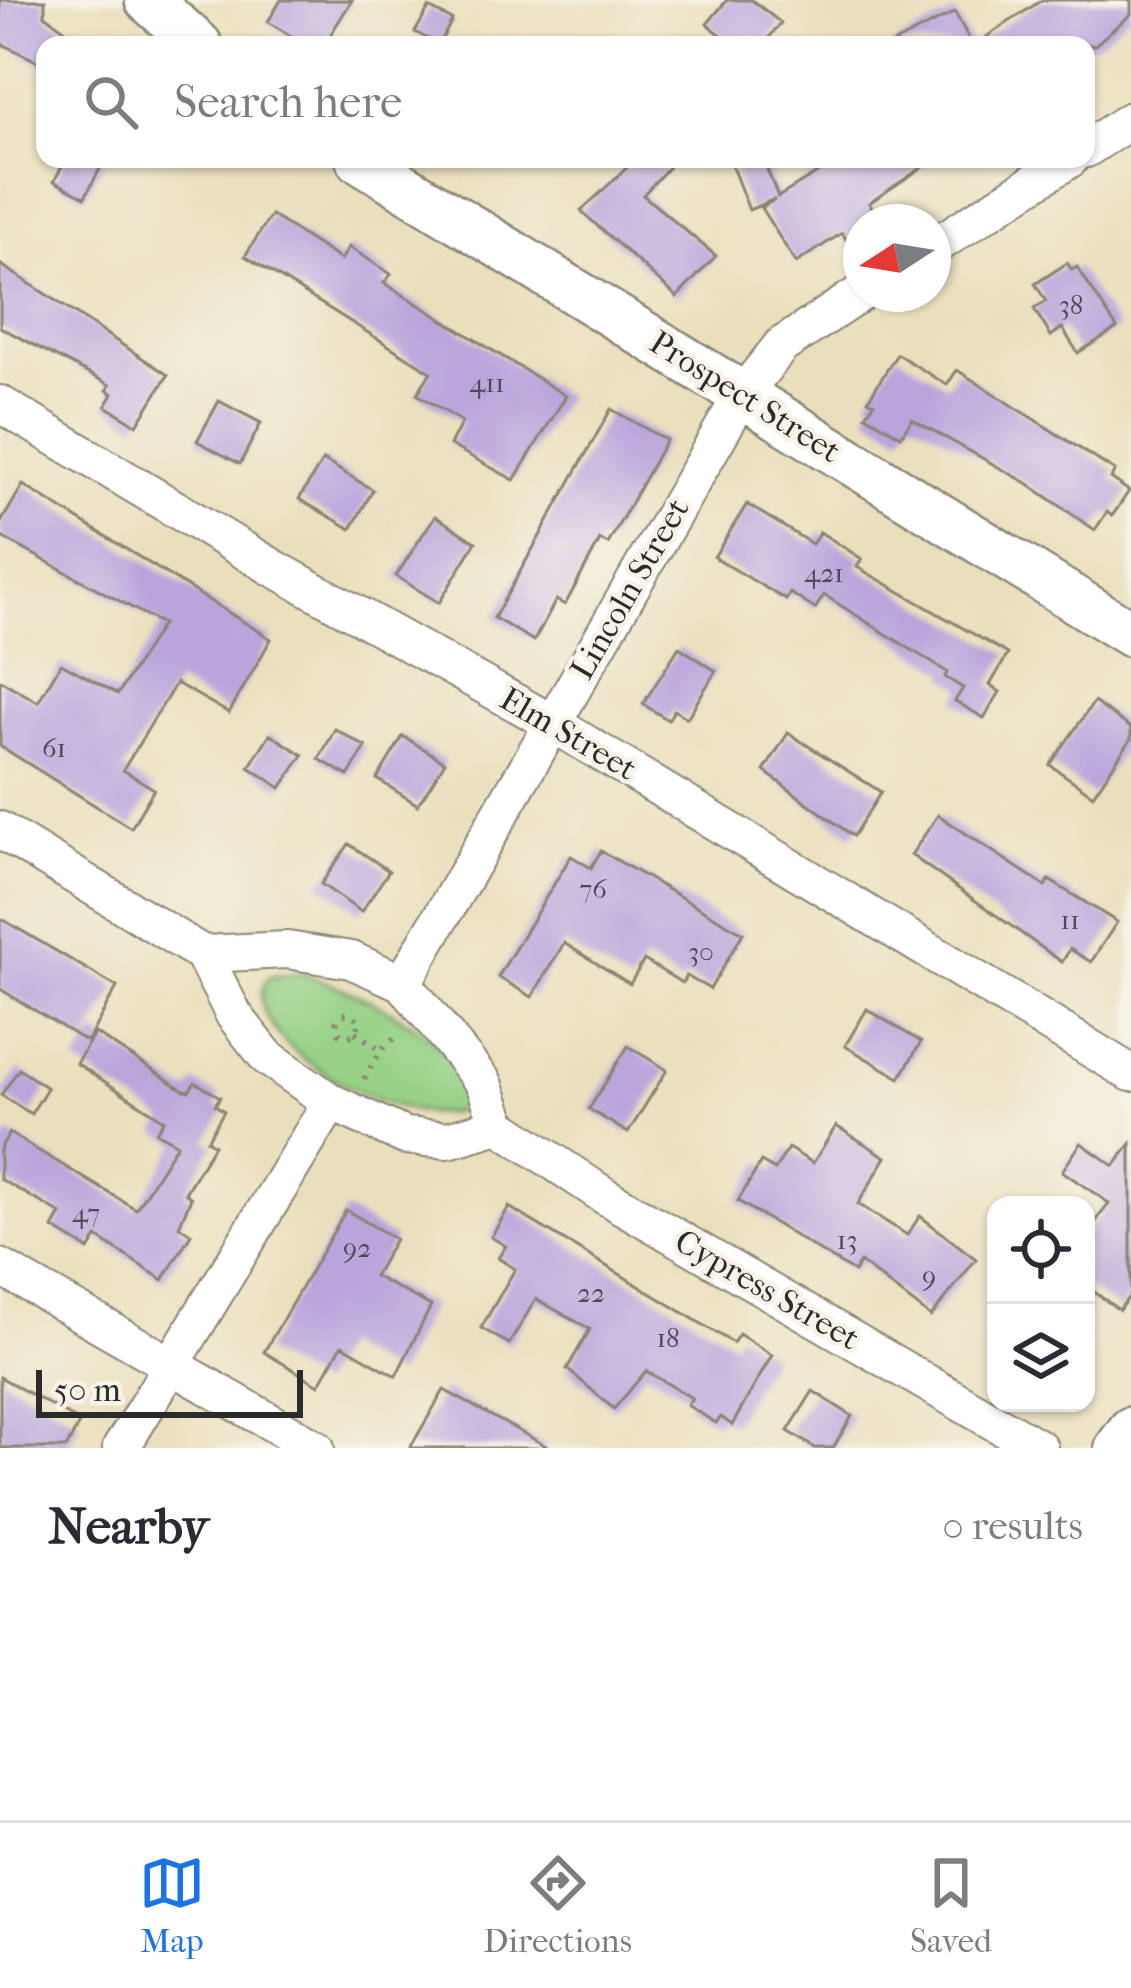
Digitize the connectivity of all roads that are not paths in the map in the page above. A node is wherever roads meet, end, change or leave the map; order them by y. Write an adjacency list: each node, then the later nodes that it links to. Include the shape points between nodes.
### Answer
1 (1131, 120): 2 (street)
2 (1095, 143)
3 (374, 168): 7 (street, Prospect Street)
4 (1056, 168): 5 (street)
5 (951, 235)
6 (843, 305): 7 (street, Lincoln Street, via 781,346)
7 (742, 395): 9 (street, Prospect Street); 10 (street, Lincoln Street)
8 (0, 404): 10 (street, Elm Street)
9 (1131, 634)
10 (552, 723): 13 (street, Lincoln Street); 14 (street, Elm Street)
11 (0, 830): 12 (street)
12 (203, 954): 13 (street, via 287,950 351,960); 15 (street, via 267,1057)
13 (403, 983): 16 (street, via 484,1083)
14 (1131, 1073)
15 (345, 1097): 16 (street, via 405,1136 448,1140); 18 (street)
16 (499, 1124): 22 (street, Cypress Street, via 605,1196)
17 (0, 1267): 18 (street)
18 (171, 1369): 20 (street); 21 (street)
19 (1131, 1430): 23 (street)
20 (121, 1448)
21 (316, 1448)
22 (1040, 1448)
23 (1118, 1448)

